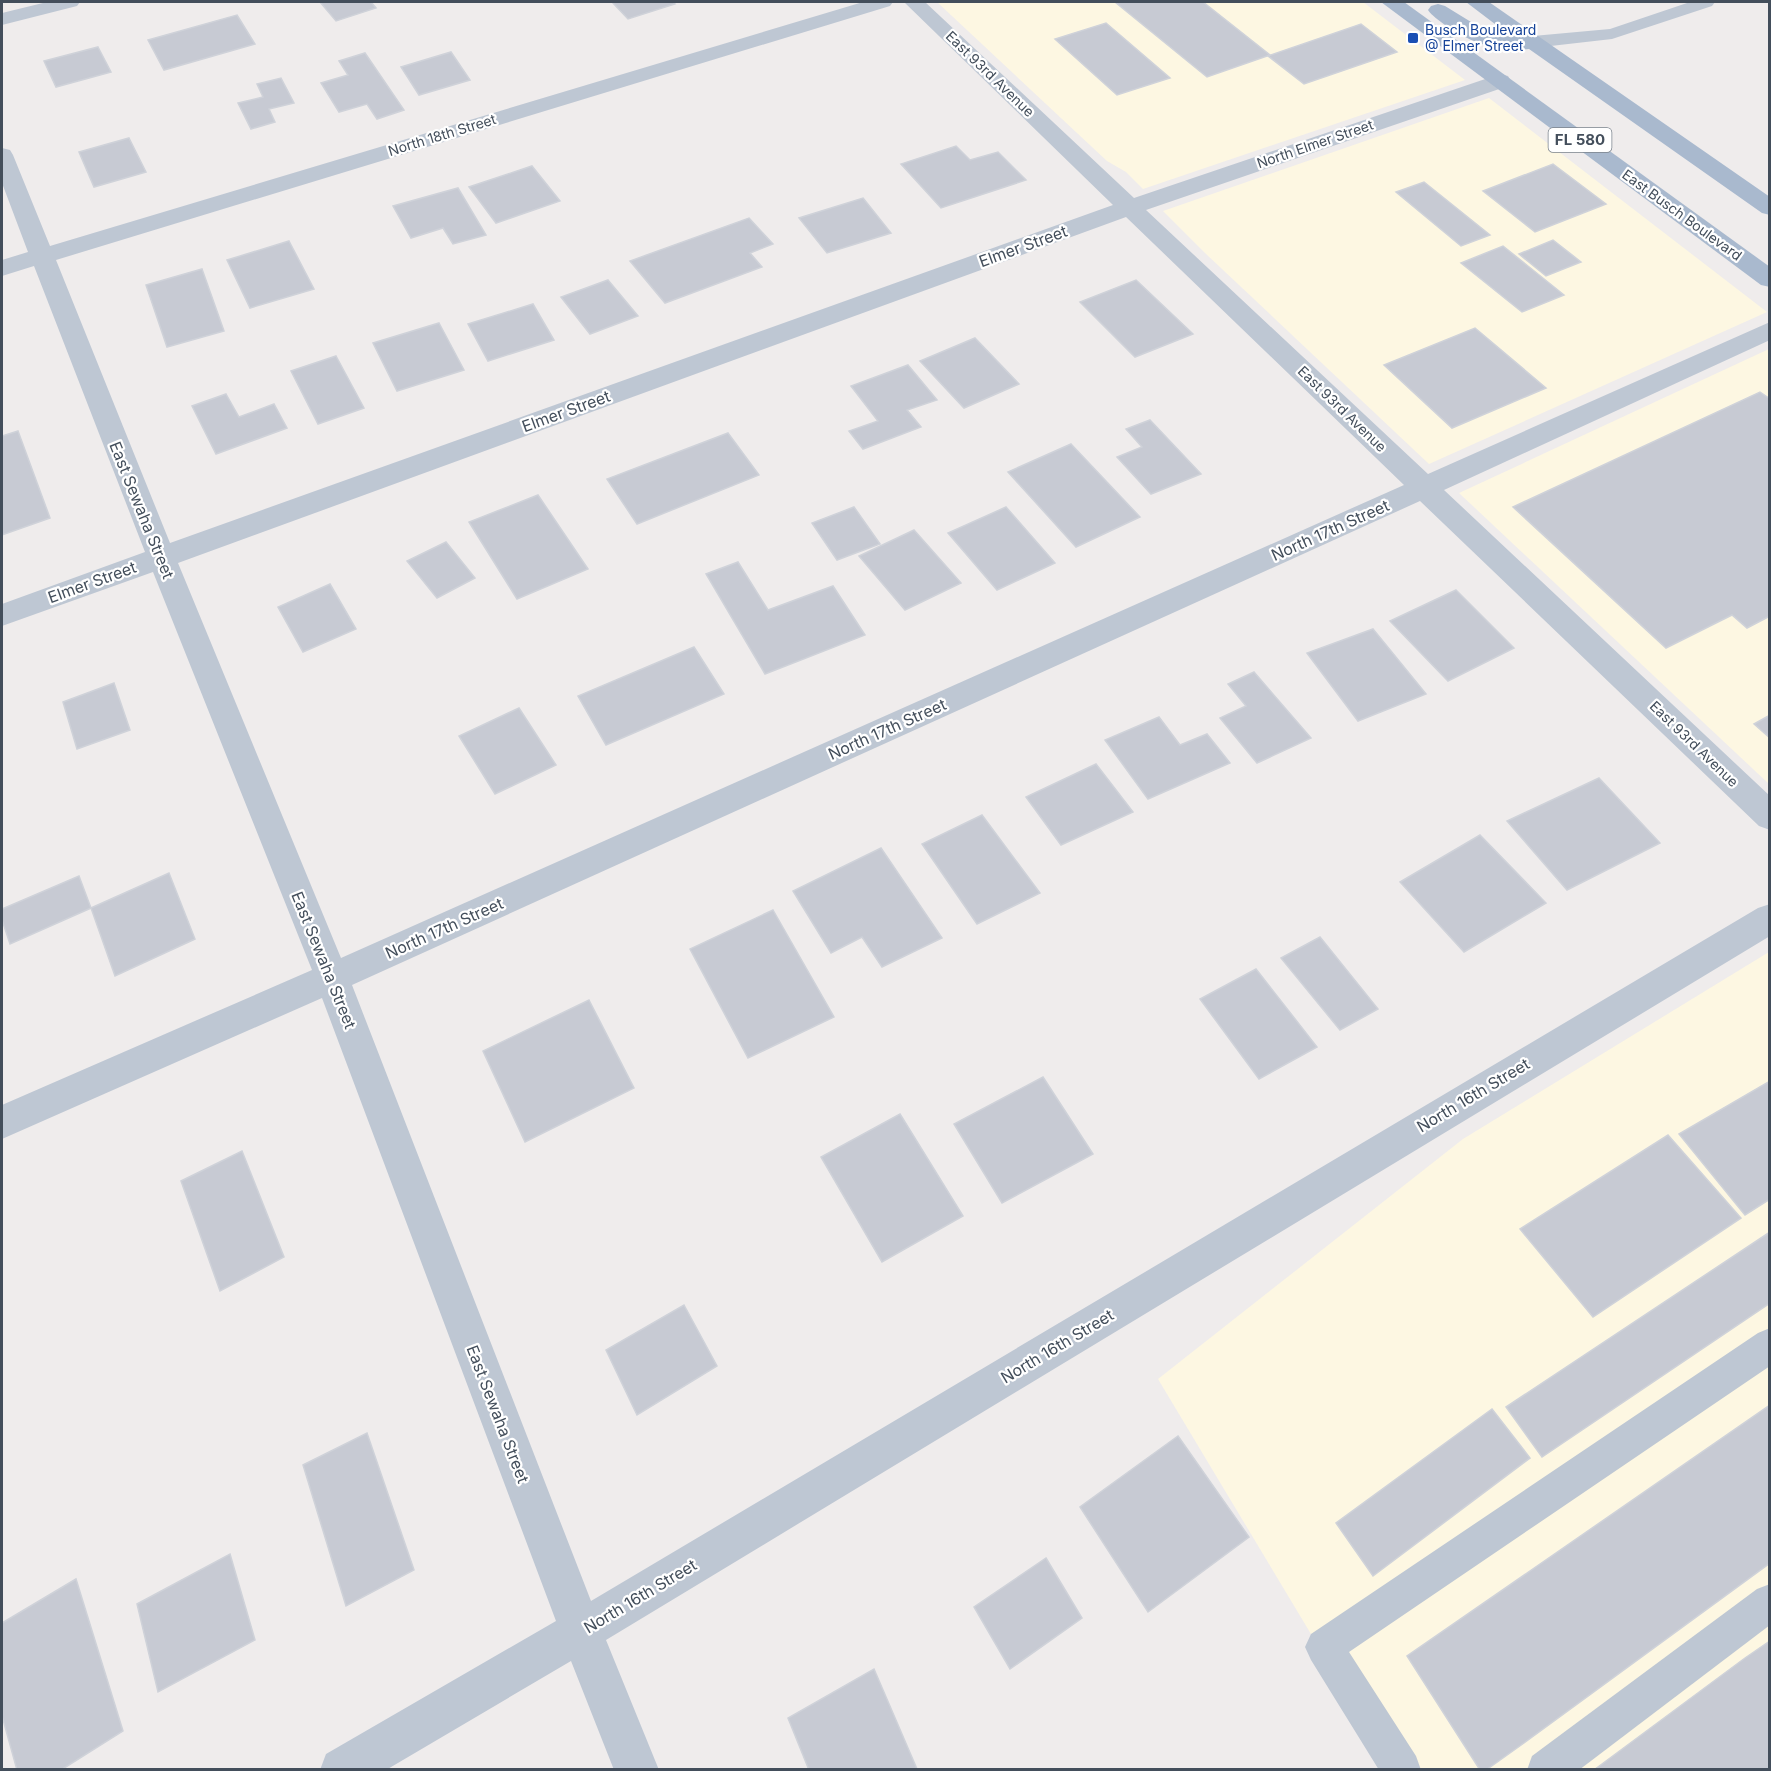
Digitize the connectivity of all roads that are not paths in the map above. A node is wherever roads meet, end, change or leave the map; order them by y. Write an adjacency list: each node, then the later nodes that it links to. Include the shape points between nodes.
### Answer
1 (70, 2): 8 (street)
2 (883, 2): 14 (street, North 18th Street)
3 (914, 2): 12 (street, East 93rd Avenue)
4 (1391, 2): 10 (main road, East Busch Boulevard / FL 580)
5 (1427, 2): 9 (main road, via 1493,43)
6 (1476, 2): 9 (main road)
7 (1706, 2): 9 (lane, via 1612,34)
8 (2, 19)
9 (1533, 42): 13 (main road)
10 (1500, 81): 12 (street, North Elmer Street); 16 (main road, East Busch Boulevard / FL 580)
11 (2, 155): 14 (street, East Sewaha Street)
12 (1131, 207): 18 (street, East 93rd Avenue); 19 (street, Elmer Street)
13 (1770, 208)
14 (41, 256): 15 (street, North 18th Street); 19 (street, East Sewaha Street)
15 (2, 268)
16 (1770, 279)
17 (1770, 330): 18 (street, North 17th Street)
18 (1424, 488): 21 (street, East 93rd Avenue); 23 (street, North 17th Street)
19 (161, 557): 20 (street, Elmer Street); 23 (street, East Sewaha Street)
20 (2, 615)
21 (1770, 816)
22 (1770, 918): 27 (street, North 16th Street)
23 (332, 978): 24 (street, North 17th Street); 27 (street, East Sewaha Street)
24 (2, 1122)
25 (1770, 1345): 30 (lane, via 1324,1647)
26 (1770, 1602): 31 (lane)
27 (581, 1631): 28 (street, North 16th Street); 29 (street, East Sewaha Street)
28 (342, 1770)
29 (637, 1770)
30 (1402, 1770)
31 (1546, 1770)

